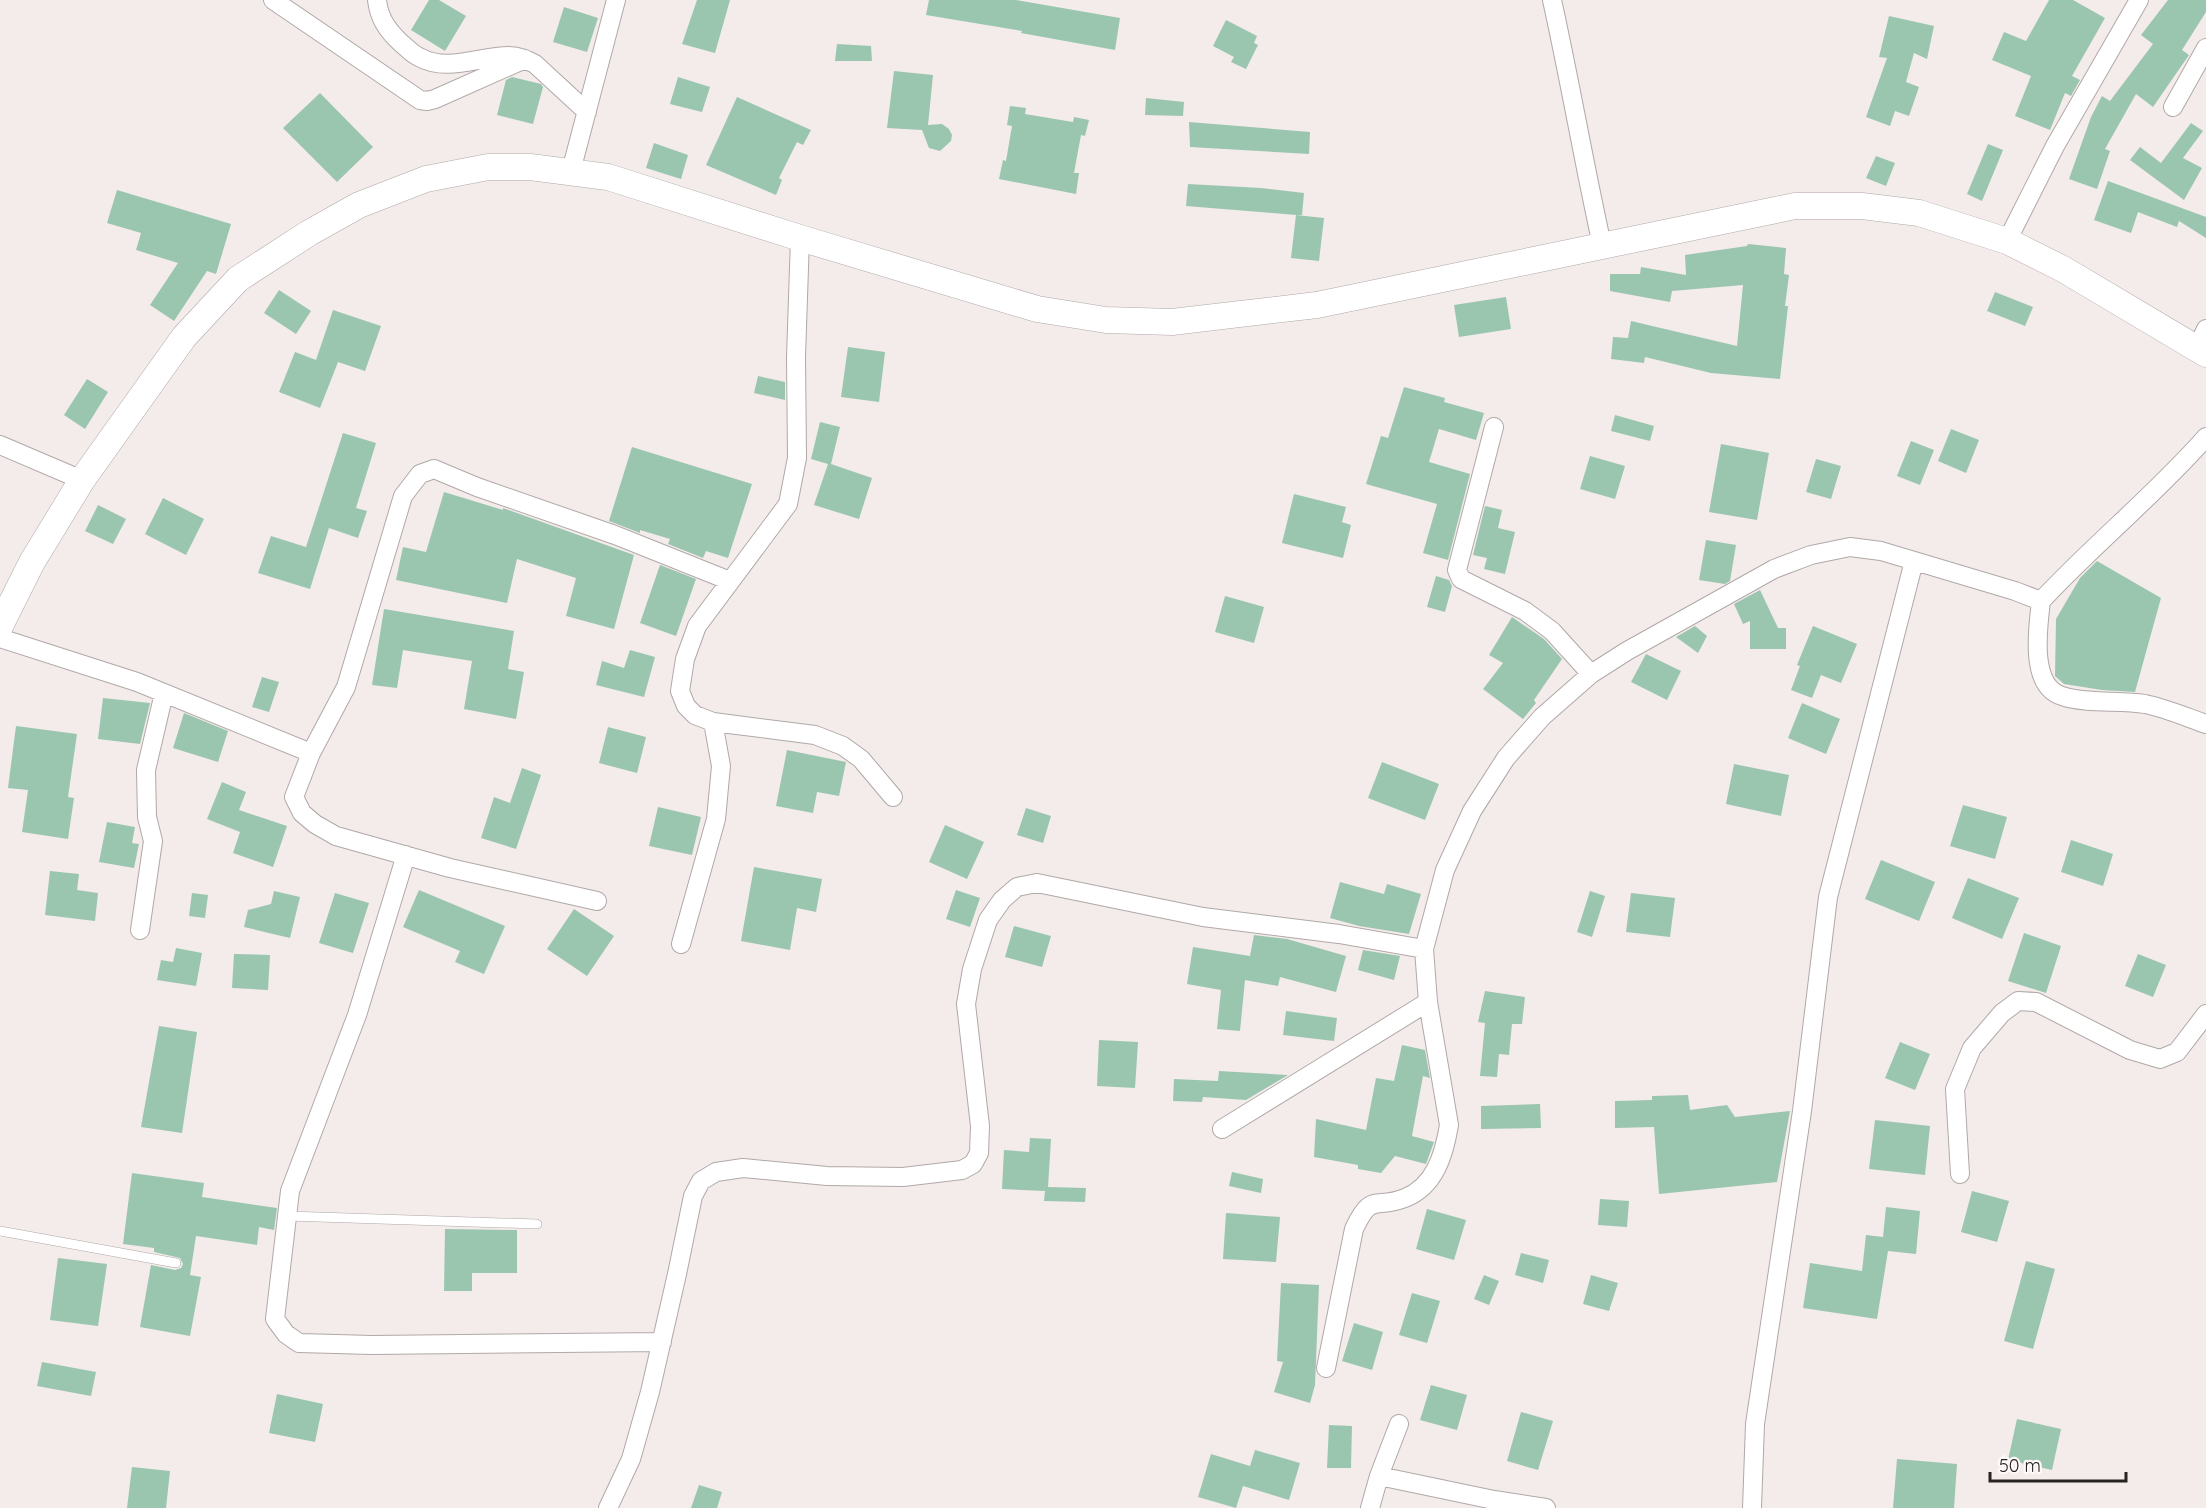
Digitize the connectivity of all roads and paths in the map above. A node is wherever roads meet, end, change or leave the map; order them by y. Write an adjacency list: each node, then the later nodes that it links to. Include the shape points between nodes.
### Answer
1 (273, 0): 7 (street, via 420,100 435,99)
2 (377, 0): 7 (street, via 378,15 393,36 417,57 435,64 510,56)
3 (616, 0): 9 (street)
4 (1552, 0): 13 (street)
5 (2139, 0): 12 (street, via 2060,136)
6 (2206, 48): 8 (street)
7 (525, 59): 9 (street)
8 (2173, 107)
9 (587, 112): 10 (street)
10 (571, 171): 11 (street, via 608,177); 18 (street, via 488,167 426,179 359,205 309,233 238,279 184,337)
11 (800, 238): 13 (street, via 1037,309 1106,320 1172,322 1317,305); 20 (street, via 797,458 788,504)
12 (2007, 241): 13 (street, via 1918,213 1862,206 1795,206); 14 (street)
13 (1602, 245)
14 (2203, 344)
15 (1494, 426): 24 (street, via 1458,575 1552,630)
16 (2206, 436): 21 (street)
17 (0, 445): 18 (street)
18 (82, 480): 22 (street, via 32,562)
19 (1914, 561): 21 (street); 24 (street, via 1881,551 1850,548 1811,555 1749,582); 50 (street, via 1828,897 1802,1111 1755,1424)
20 (730, 580): 26 (street, via 697,626 685,659 680,691 686,706); 28 (street, via 434,469 420,474 403,496 346,687)
21 (2041, 601): 27 (street, via 2037,628 2040,675 2060,696 2146,704)
22 (0, 626)
23 (0, 638): 25 (street)
24 (1591, 674): 34 (street, via 1542,717 1506,758 1472,811 1445,870)
25 (164, 693): 28 (street); 32 (street, via 146,770 147,818 153,842)
26 (713, 722): 29 (street, via 815,735 843,746 861,759); 33 (street, via 721,766 716,819)
27 (2206, 724)
28 (311, 753): 30 (street, via 294,797 302,813 336,836)
29 (893, 797)
30 (406, 855): 31 (street); 39 (street, via 357,1015 290,1191)
31 (597, 901)
32 (140, 930)
33 (681, 944)
34 (1424, 948): 35 (street); 43 (street, via 1203,917 1037,883 1017,887 988,920 972,969 966,1004 980,1126 979,1154 973,1164 962,1170 903,1177 827,1176 743,1168 716,1172 701,1181 693,1196)
35 (1428, 1002): 37 (street); 44 (street, via 1449,1125 1446,1143 1437,1171 1419,1191 1403,1199 1372,1203 1361,1213 1354,1229)
36 (2206, 1014): 38 (street, via 2177,1052 2160,1059 2130,1050 2036,1002 2018,1001 2002,1013 1972,1048 1955,1089)
37 (1222, 1129)
38 (1960, 1174)
39 (287, 1216): 40 (lane); 43 (street, via 275,1319 299,1343)
40 (537, 1224)
41 (0, 1231): 42 (lane)
42 (176, 1263)
43 (662, 1342): 47 (street, via 631,1459)
44 (1326, 1368)
45 (1400, 1424): 46 (street)
46 (1379, 1476): 48 (street); 49 (street)
47 (608, 1508)
48 (1370, 1508)
49 (1546, 1508)
50 (1752, 1508)

